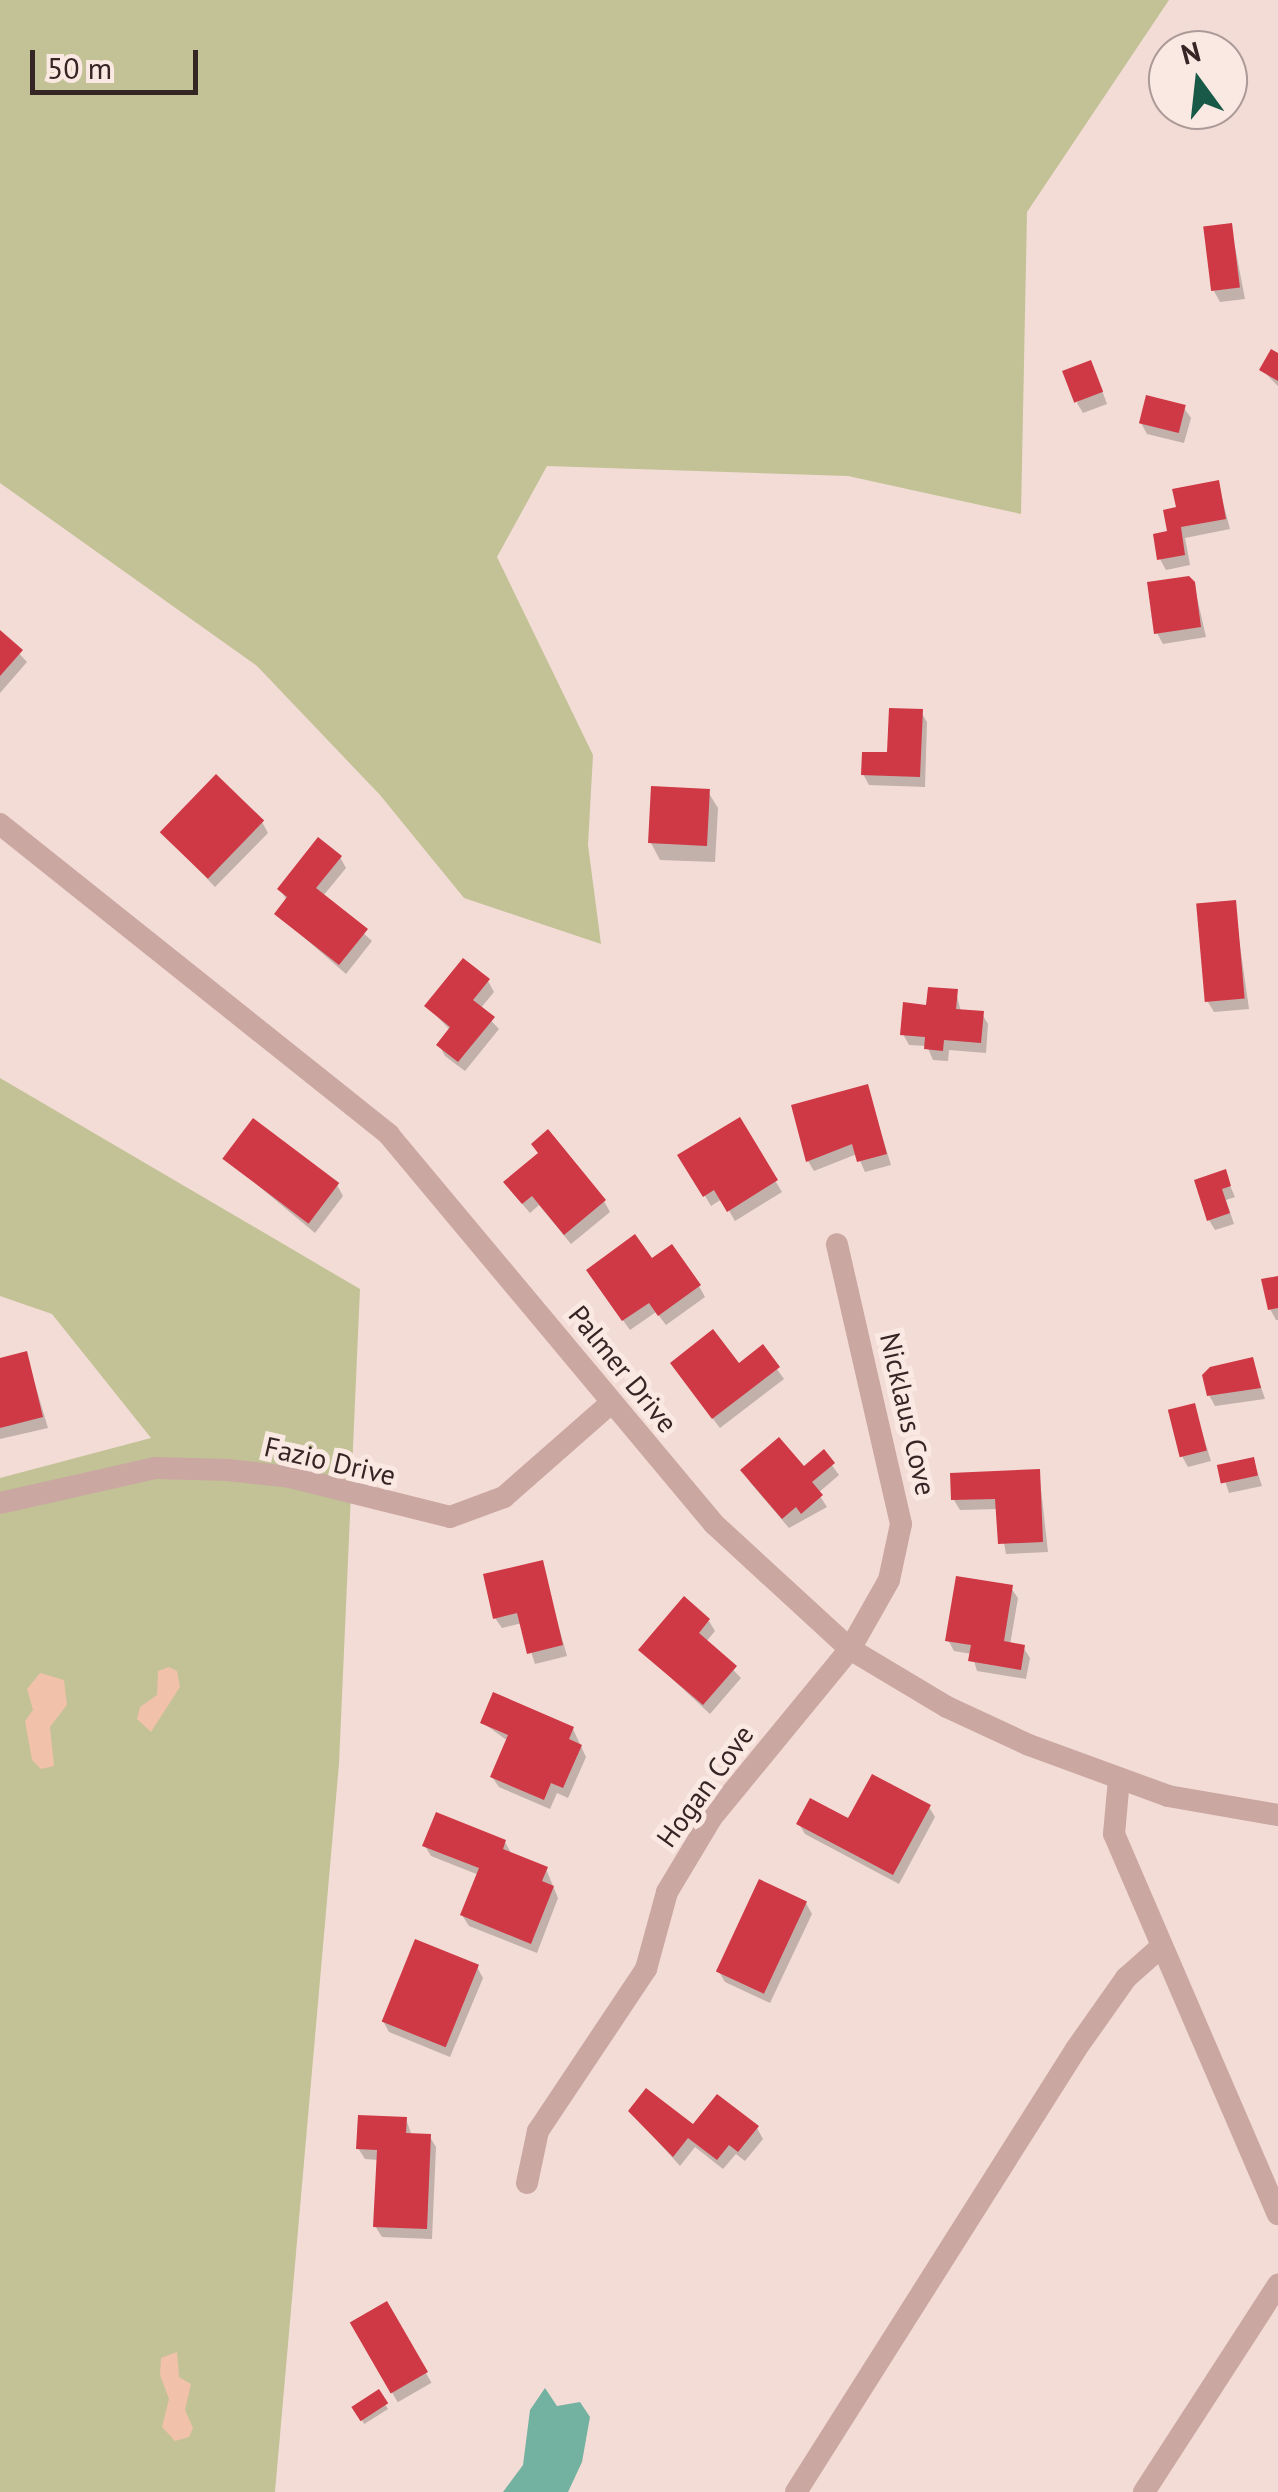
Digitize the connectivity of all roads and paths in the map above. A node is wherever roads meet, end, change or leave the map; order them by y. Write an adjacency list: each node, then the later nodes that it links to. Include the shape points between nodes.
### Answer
1 (0, 824): 3 (street, Palmer Drive, via 390,1135)
2 (837, 1244): 5 (street, Nicklaus Cove, via 901,1524 888,1580)
3 (611, 1403): 4 (street, Fazio Drive, via 504,1496 450,1517 290,1477 228,1470 155,1468); 5 (street, Palmer Drive, via 738,1550)
4 (0, 1503)
5 (850, 1648): 6 (street, Palmer Drive, via 947,1708); 9 (street, Hogan Cove, via 712,1816 676,1876 646,1969 538,2131)
6 (1119, 1779): 7 (street, Palmer Drive, via 1168,1796); 8 (street, via 1114,1834)
7 (1278, 1815)
8 (1161, 1946): 10 (street); 12 (street, via 1126,1978 1076,2049)
9 (527, 2184)
10 (1278, 2214)
11 (1278, 2285): 13 (street)
12 (796, 2492)
13 (1144, 2492)

